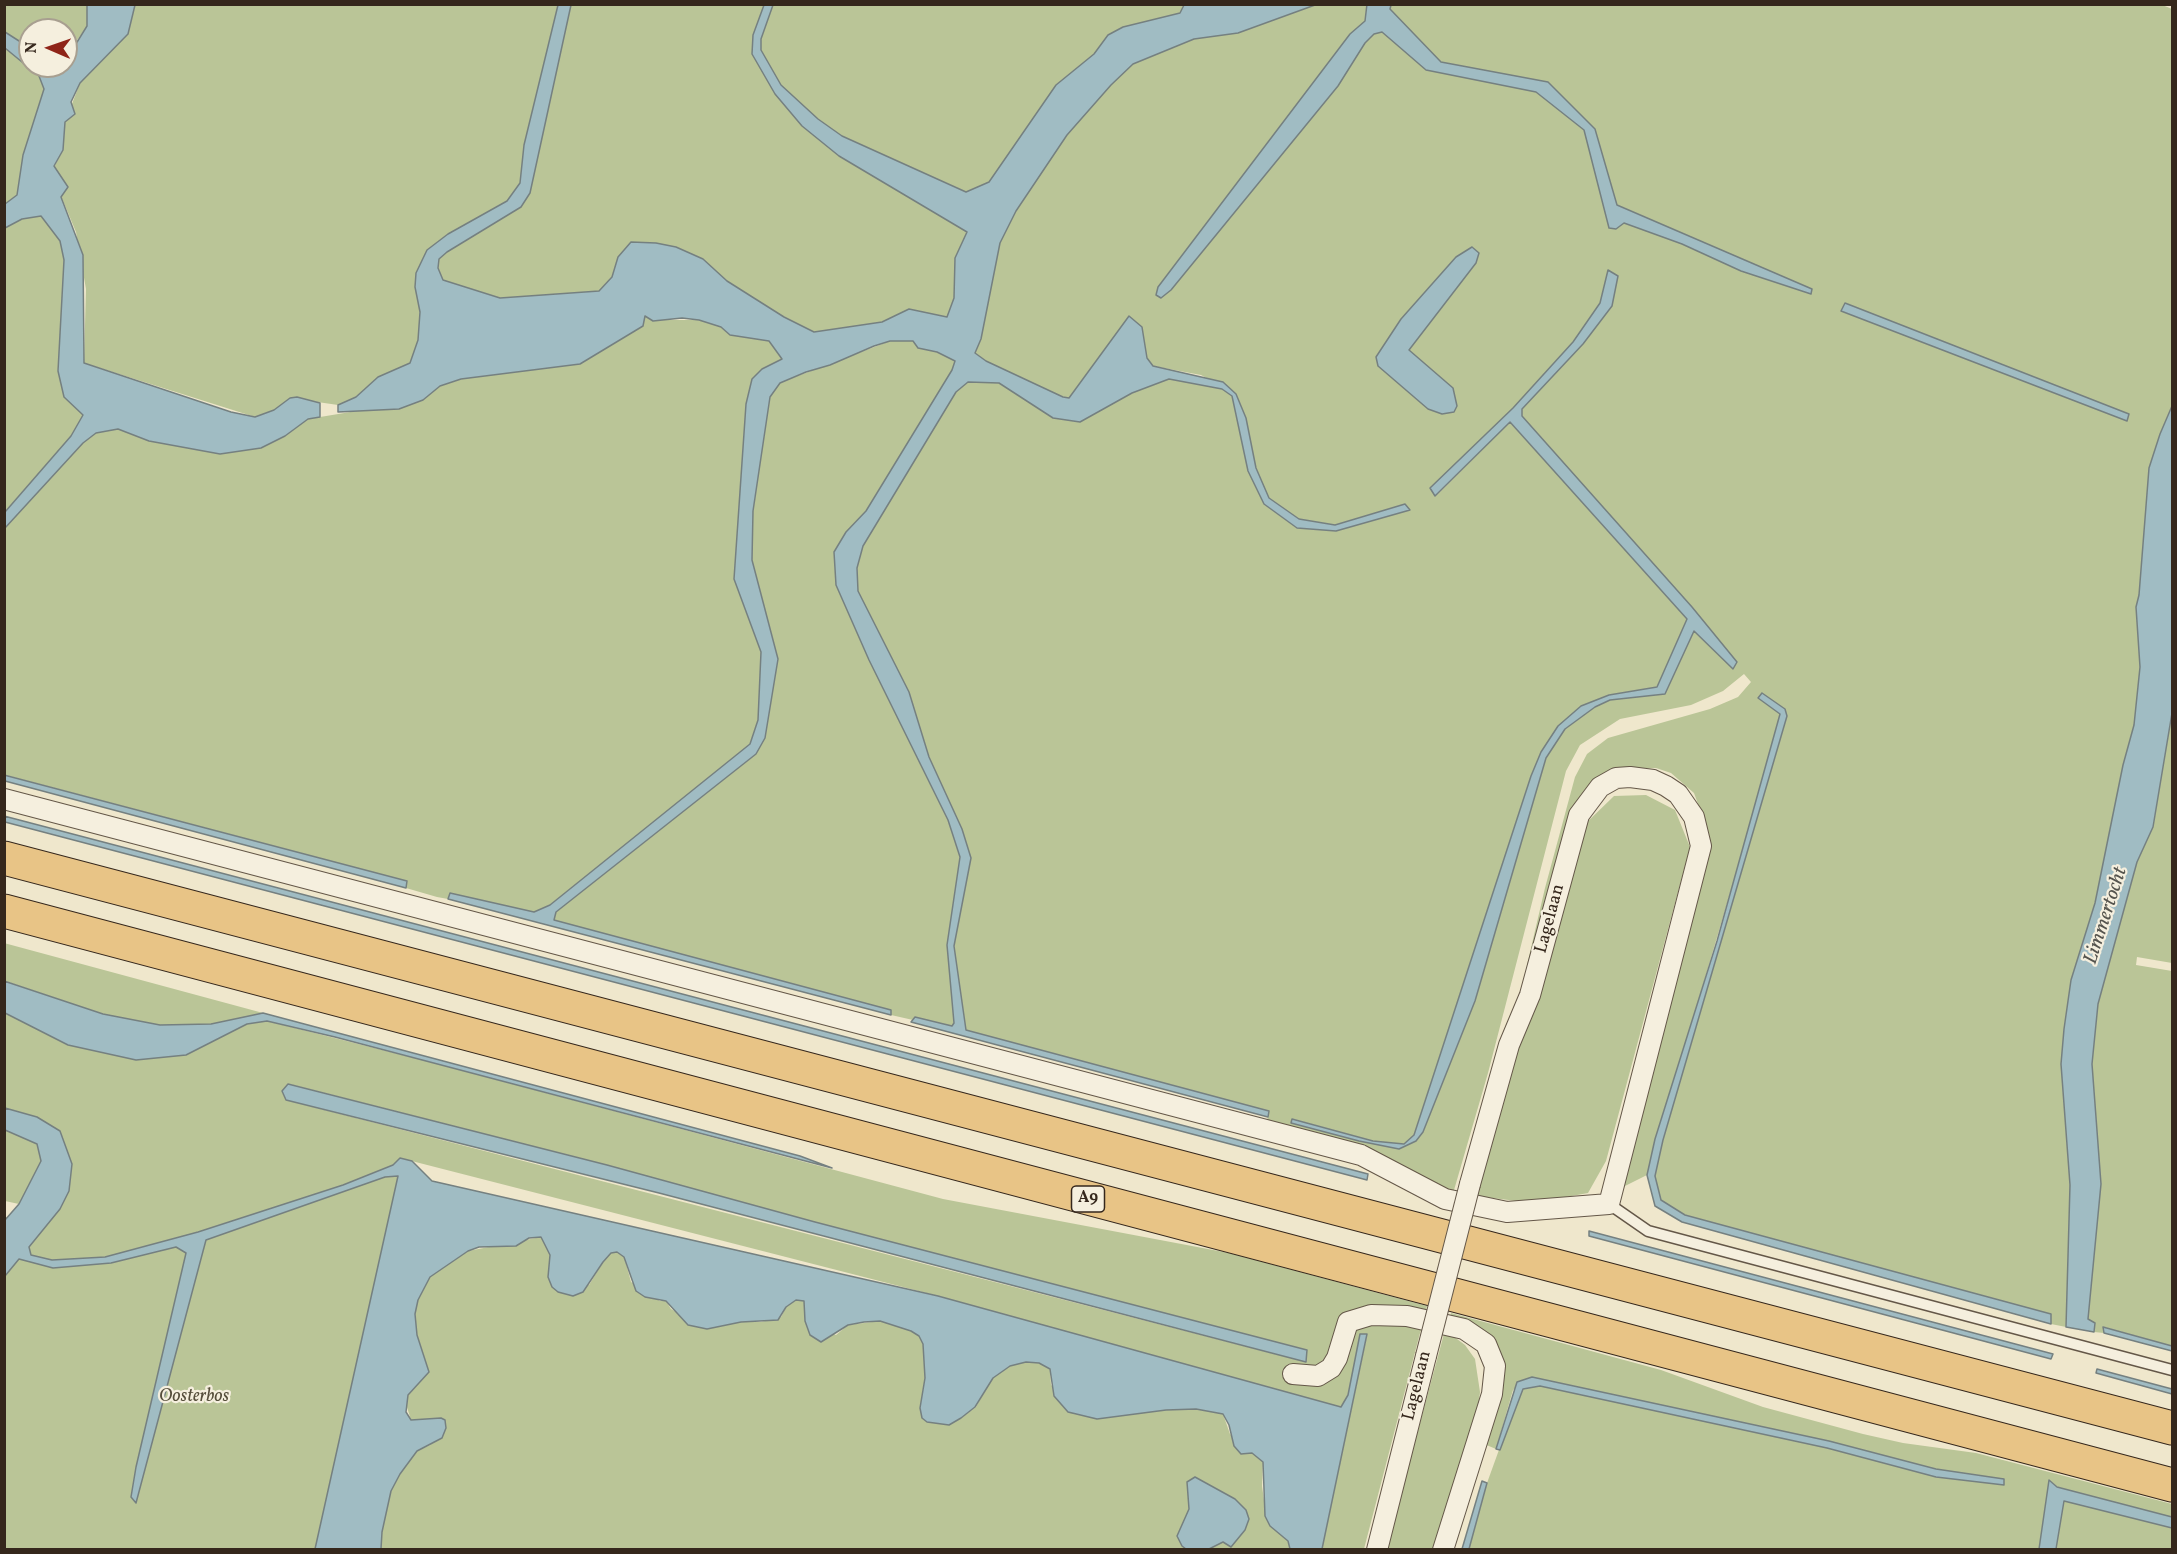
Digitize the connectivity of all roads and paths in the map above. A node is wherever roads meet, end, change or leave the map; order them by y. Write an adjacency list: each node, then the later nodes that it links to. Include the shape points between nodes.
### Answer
1 (4, 799): 4 (street, via 1361,1155 1444,1199 1480,1209 1507,1212)
2 (4, 858): 7 (highway)
3 (4, 911): 8 (highway, A9)
4 (1609, 1204): 5 (lane, via 1648,1231); 9 (street, Lagelaan, bridge, via 1701,846 1694,817 1678,794 1642,778 1616,778 1600,787 1579,815 1530,995 1509,1045 1470,1184)
5 (2172, 1370)
6 (1293, 1374): 10 (street, via 1318,1376 1331,1368 1338,1358 1348,1322 1371,1315 1407,1316 1464,1329 1486,1344 1493,1355 1495,1379)
7 (2172, 1428)
8 (2172, 1485)
9 (1377, 1550)
10 (1443, 1550)

